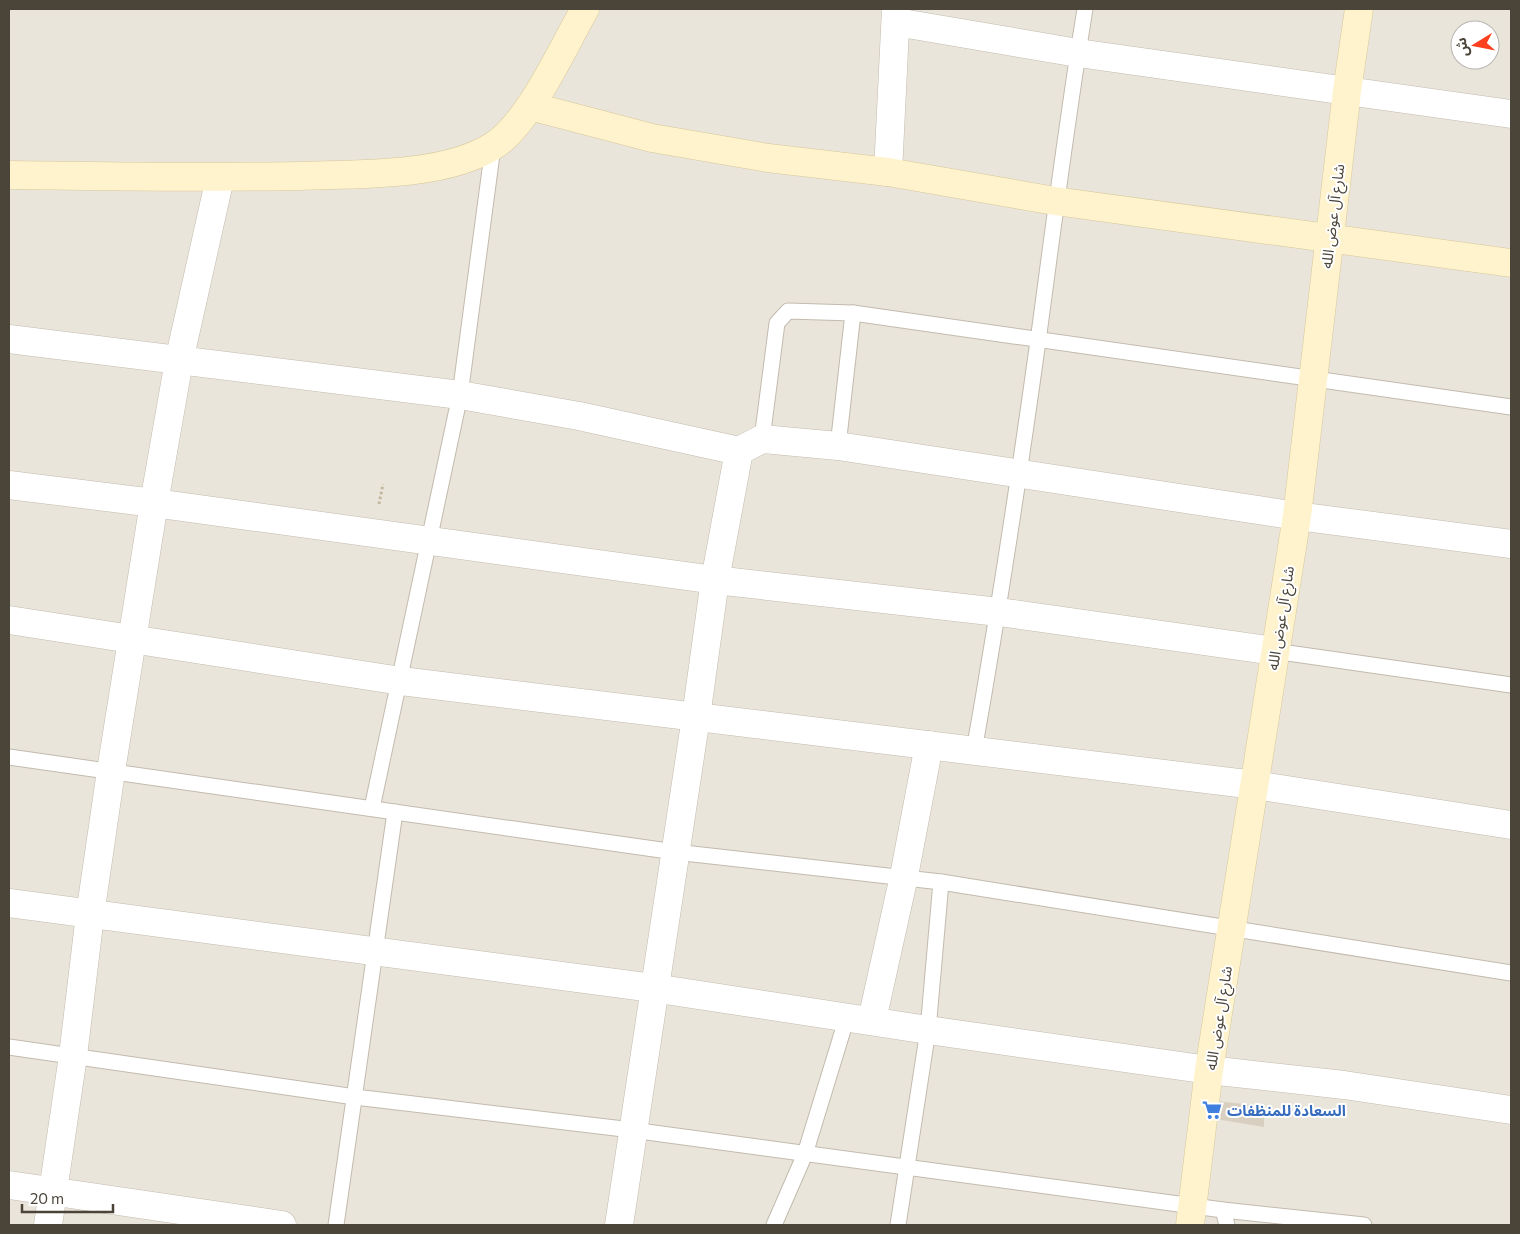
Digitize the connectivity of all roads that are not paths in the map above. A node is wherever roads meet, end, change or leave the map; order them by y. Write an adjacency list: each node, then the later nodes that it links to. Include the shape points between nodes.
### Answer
1 (585, 9): 7 (street)
2 (1085, 9): 5 (lane)
3 (1359, 9): 6 (street, شارع آل عوض الله)
4 (896, 16): 5 (street); 10 (street)
5 (1078, 53): 6 (street); 13 (lane)
6 (1347, 91): 8 (street); 14 (street, شارع آل عوض الله)
7 (530, 106): 9 (street); 10 (street, via 652,138 768,158)
8 (1511, 114)
9 (493, 147): 12 (street, via 460,160 399,172); 21 (lane)
10 (888, 172): 13 (street)
11 (9, 175): 12 (street)
12 (220, 178): 19 (street)
13 (1055, 201): 14 (street); 18 (lane)
14 (1329, 239): 15 (street); 20 (street, شارع آل عوض الله)
15 (1511, 263)
16 (853, 313): 18 (lane); 23 (lane, via 788,311 776,323); 24 (lane)
17 (9, 339): 19 (street)
18 (1038, 341): 20 (lane); 25 (lane)
19 (179, 361): 21 (street); 27 (street)
20 (1313, 378): 22 (lane); 28 (street, شارع آل عوض الله)
21 (460, 395): 23 (street); 29 (lane)
22 (1511, 407)
23 (750, 445): 24 (street); 31 (street)
24 (838, 446): 25 (street)
25 (1018, 474): 28 (street); 32 (lane)
26 (9, 485): 27 (street)
27 (154, 502): 29 (street); 34 (street)
28 (1297, 516): 30 (street); 35 (street, شارع آل عوض الله)
29 (430, 540): 31 (street); 36 (lane)
30 (1511, 544)
31 (715, 580): 32 (street); 38 (street)
32 (999, 612): 35 (street); 40 (lane)
33 (9, 620): 34 (street)
34 (133, 638): 36 (street); 42 (street)
35 (1274, 650): 37 (lane); 43 (street, شارع آل عوض الله)
36 (401, 682): 38 (street); 44 (lane)
37 (1511, 685)
38 (696, 717): 39 (street); 47 (street)
39 (929, 745): 40 (street); 48 (street)
40 (974, 751): 43 (street)
41 (9, 757): 42 (lane)
42 (111, 772): 44 (lane); 51 (street)
43 (1255, 785): 46 (street); 52 (street, شارع آل عوض الله)
44 (372, 808): 45 (lane)
45 (396, 812): 47 (lane); 53 (lane)
46 (1511, 825)
47 (675, 852): 48 (lane); 55 (street)
48 (904, 876): 49 (lane); 56 (street)
49 (941, 882): 52 (lane); 57 (lane)
50 (9, 903): 51 (street)
51 (90, 915): 53 (street); 59 (street)
52 (1233, 927): 54 (lane); 60 (street, شارع آل عوض الله)
53 (374, 952): 55 (street); 61 (lane)
54 (1511, 973)
55 (654, 988): 56 (street); 63 (street)
56 (859, 1018): 57 (street); 64 (lane)
57 (928, 1030): 60 (street); 65 (lane)
58 (9, 1047): 59 (lane)
59 (73, 1056): 61 (lane); 67 (street)
60 (1209, 1070): 62 (street, via 1344,1085); 69 (street, شارع آل عوض الله)
61 (355, 1098): 63 (lane); 72 (lane)
62 (1511, 1110)
63 (632, 1130): 64 (lane); 73 (street)
64 (805, 1154): 65 (lane); 74 (lane)
65 (906, 1168): 69 (lane); 75 (lane)
66 (9, 1185): 67 (street)
67 (52, 1191): 70 (street); 71 (street)
68 (1223, 1210): 69 (lane); 76 (lane); 77 (lane)
69 (1191, 1215)
70 (48, 1225)
71 (282, 1225)
72 (336, 1225)
73 (619, 1225)
74 (774, 1225)
75 (898, 1225)
76 (1227, 1225)
77 (1364, 1225)

